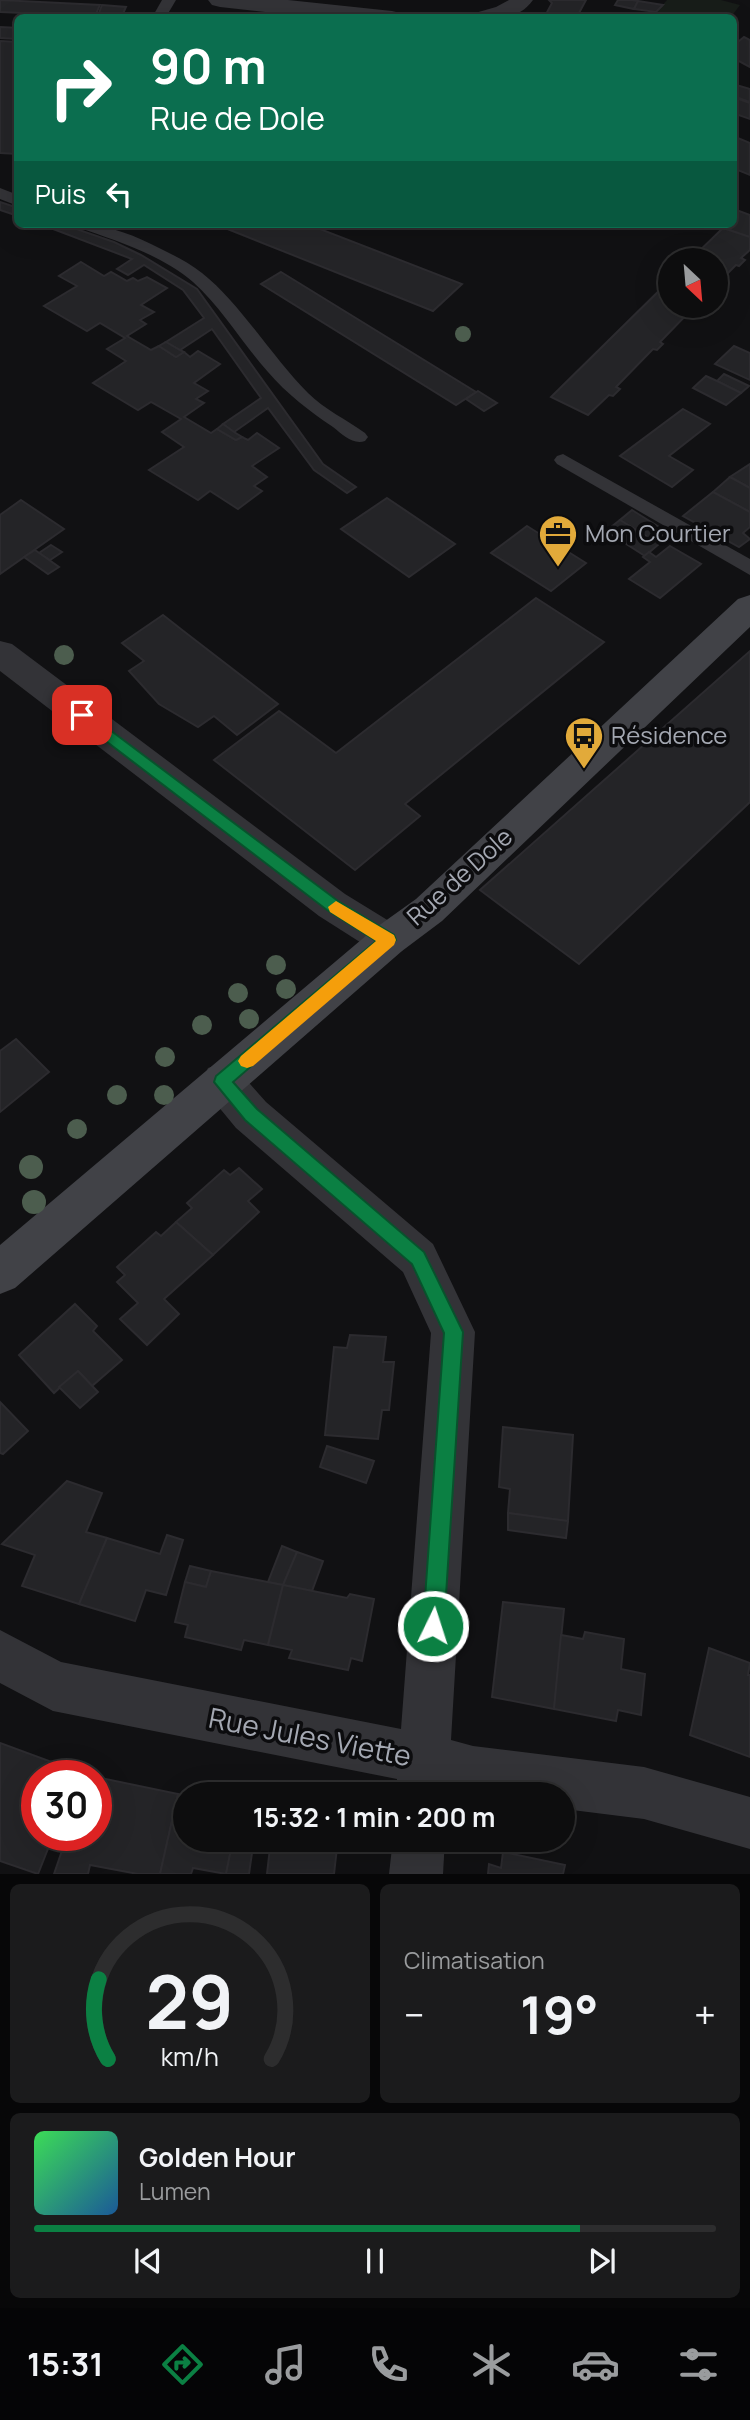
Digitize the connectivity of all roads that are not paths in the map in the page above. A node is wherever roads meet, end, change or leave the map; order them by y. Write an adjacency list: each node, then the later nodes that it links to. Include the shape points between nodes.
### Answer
1 (169, 0): 4 (lane)
2 (220, 0): 5 (street)
3 (521, 0): 6 (street)
4 (161, 14)
5 (354, 14)
6 (499, 14)
7 (94, 228): 8 (lane, via 134,242 197,277 305,400)
8 (359, 437)
9 (564, 460): 10 (lane)
10 (750, 568)
11 (750, 607): 13 (main road, Rue de Dole, via 429,910)
12 (0, 653): 13 (street, via 332,905)
13 (388, 940): 14 (main road, Rue de Dole)
14 (222, 1082): 15 (main road, Rue de Dole); 17 (street, via 251,1115 418,1258 453,1332)
15 (0, 1273)
16 (0, 1655): 17 (street, Rue Jules Viette, via 53,1686)
17 (423, 1777): 18 (street, Rue Jules Viette, via 473,1772 644,1794)
18 (750, 1823)
19 (418, 1852): 20 (street)
20 (416, 1874)

